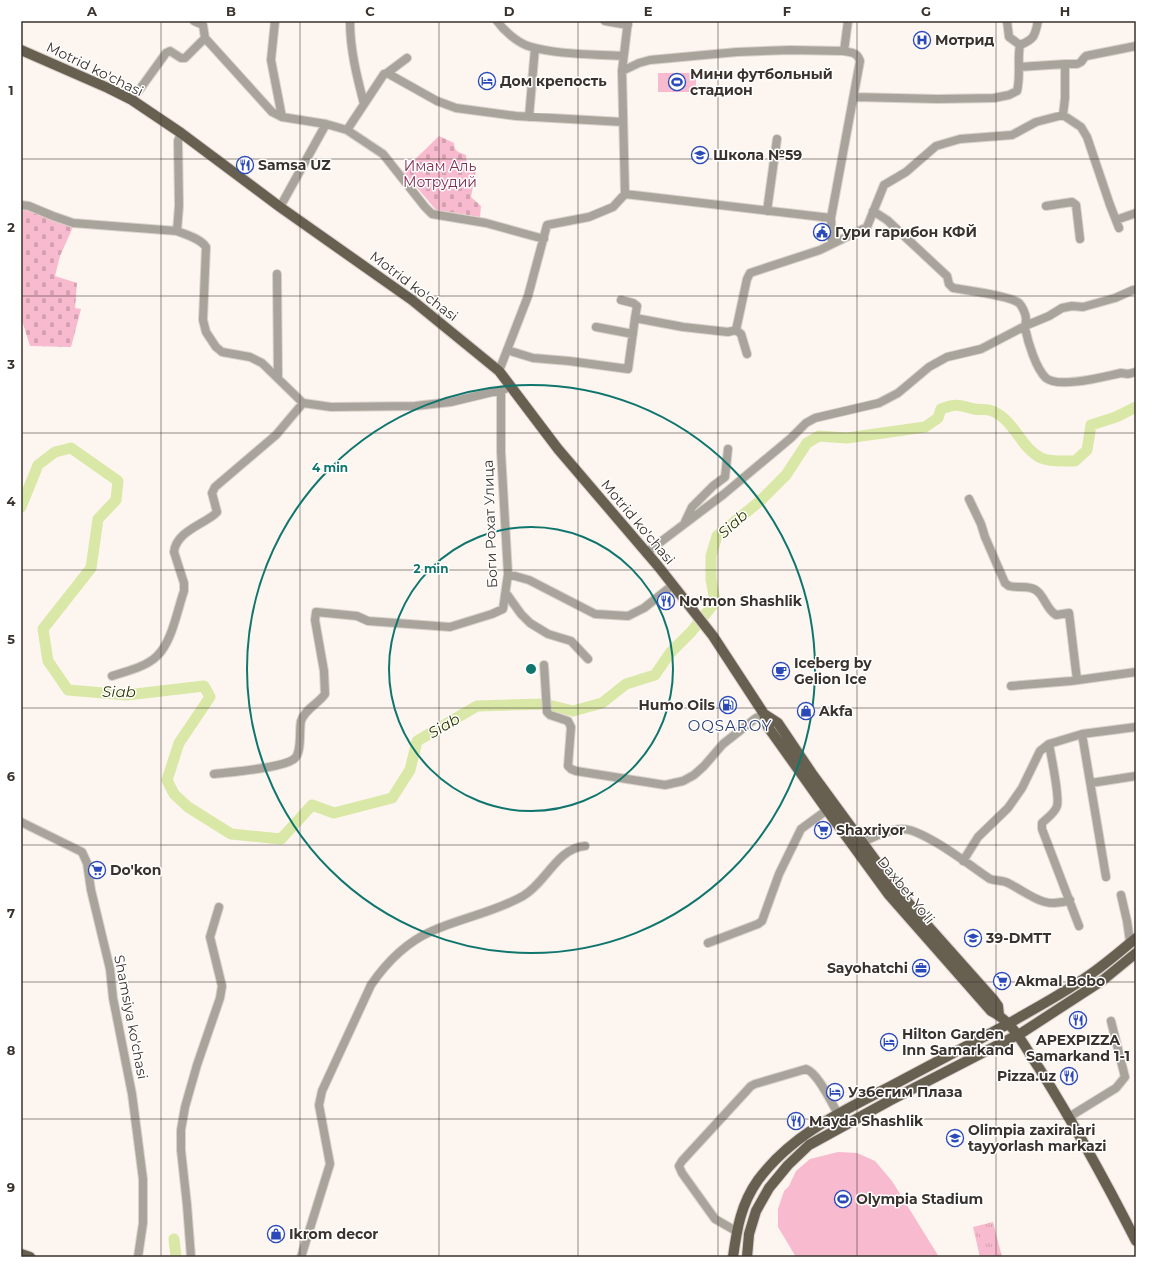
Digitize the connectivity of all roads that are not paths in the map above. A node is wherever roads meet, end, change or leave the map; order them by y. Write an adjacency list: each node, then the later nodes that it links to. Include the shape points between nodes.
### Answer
1 (194, 21): 10 (street, via 203,25)
2 (275, 21): 26 (street, via 271,60)
3 (350, 21): 24 (street, via 350,38)
4 (497, 21): 13 (street, via 512,36)
5 (605, 21): 9 (street)
6 (848, 21): 15 (street)
7 (1007, 21): 11 (street, via 1009,37)
8 (1038, 21): 11 (street, via 1034,36)
9 (628, 23): 16 (street)
10 (205, 38): 23 (street, via 185,58 170,51 166,53); 26 (street, via 272,112)
11 (1020, 45): 19 (street)
12 (1136, 46): 18 (street, via 1086,56 1077,64)
13 (535, 48): 16 (street); 27 (street)
14 (21, 50): 23 (main road, Motrid ko'chasi)
15 (844, 51): 20 (street, via 737,52 650,60); 22 (street, via 856,53 860,61)
16 (623, 56): 20 (street)
17 (407, 58): 21 (street)
18 (1066, 64): 19 (street); 25 (street)
19 (1019, 67): 22 (street, via 1020,80 1017,91 994,98)
20 (622, 71): 28 (street)
21 (387, 73): 24 (street); 27 (street, via 445,105)
22 (854, 97): 40 (street)
23 (132, 100): 31 (main road, Motrid ko'chasi)
24 (364, 104): 30 (street)
25 (1063, 115): 38 (street, via 1036,122 1012,135 960,139 936,146 906,172 884,185); 41 (street, via 1081,127 1087,136)
26 (282, 117): 29 (street)
27 (529, 117): 28 (street)
28 (623, 122): 33 (street)
29 (326, 124): 30 (street); 36 (street)
30 (347, 130): 44 (street, via 383,154 432,214 486,223)
31 (180, 133): 36 (main road, Motrid ko'chasi); 43 (street)
32 (777, 139): 37 (street)
33 (624, 194): 37 (street); 44 (street, via 613,207 589,217 547,225)
34 (21, 206): 43 (street, via 29,206 73,223)
35 (1046, 206): 45 (street, via 1072,202 1076,205)
36 (280, 207): 57 (main road, Motrid ko'chasi, via 412,300)
37 (767, 211): 40 (street)
38 (873, 211): 46 (street, via 867,227); 51 (street, via 887,220 947,276 953,288 1019,302 1024,312)
39 (1136, 213): 41 (street)
40 (831, 218): 46 (street)
41 (1116, 220): 42 (street)
42 (1119, 228)
43 (177, 231): 59 (street, via 204,243 206,247 203,320 206,332 216,347 222,352 250,357 262,363)
44 (544, 239): 55 (street, via 528,296)
45 (1080, 239)
46 (832, 244): 53 (street, via 802,257 750,273)
47 (277, 274): 59 (street)
48 (1133, 290): 51 (street, via 1083,307 1062,308)
49 (621, 300): 50 (street, via 637,306)
50 (636, 318): 53 (street, via 683,327 728,332); 54 (street)
51 (1025, 326): 58 (street, via 1038,367 1047,379 1075,382); 64 (street, via 981,349 947,357 929,367 898,393 879,403 815,418 806,423 724,494)
52 (596, 327): 54 (street)
53 (736, 330): 56 (street, via 741,334)
54 (633, 334): 55 (street, via 628,369 533,358)
55 (507, 350): 57 (street)
56 (747, 354)
57 (499, 371): 60 (main road, Motrid ko'chasi)
58 (1136, 372)
59 (278, 378): 61 (street)
60 (506, 389): 61 (street, via 451,402 415,406 331,407); 65 (main road, Motrid ko'chasi); 66 (street, Боги Рохат Улица, via 501,452)
61 (302, 403): 73 (street, via 276,435 215,487 212,493 217,512 187,531 175,548 184,591 166,645 156,657 138,668)
62 (728, 449): 64 (street, via 725,477 692,507)
63 (969, 499): 74 (street, via 1005,583 1008,586 1036,590 1056,615 1069,614)
64 (684, 524): 65 (street)
65 (646, 553): 67 (main road, Motrid ko'chasi)
66 (508, 574): 67 (street, via 529,580 595,614 628,616 644,608); 68 (street, Боги Рохат Улица)
67 (673, 585): 69 (main road, Motrid ko'chasi)
68 (506, 593): 70 (street, via 530,623 548,634 571,641); 80 (street, Боги Рохат Улица, via 503,609 450,627 368,621 357,616 316,612 325,694 301,722 295,758 263,769)
69 (713, 636): 76 (main road, Daxbet Yo'li)
70 (588, 659)
71 (544, 665): 76 (street, via 547,712 568,721 571,727 568,766 576,771 665,785 683,780 694,775 723,744)
72 (1136, 672): 74 (street)
73 (112, 676)
74 (1078, 680): 75 (street)
75 (1011, 686)
76 (764, 714): 83 (main road, Daxbet Yo'li, via 768,727); 85 (main road, Daxbet Yo'li, via 778,723)
77 (1136, 727): 78 (street)
78 (1082, 734): 79 (street); 82 (street)
79 (1049, 744): 87 (street, via 1040,751 1022,788 1008,808 978,837); 90 (street, via 1058,805 1042,823 1042,829)
80 (214, 774)
81 (1136, 776): 82 (street)
82 (1090, 782): 88 (street)
83 (827, 810): 94 (street, via 801,829 779,874 762,921); 96 (main road, Daxbet Yo'li, via 889,895 991,1011)
84 (21, 822): 106 (street, Shamsiya ko'chasi, via 82,852 87,862 110,969 113,998 132,1094 143,1179 143,1223)
85 (863, 842): 87 (street, via 902,829 912,830 921,833); 96 (main road, Daxbet Yo'li, via 895,887 998,1006)
86 (585, 846): 108 (street, via 569,850 524,896 430,932 390,960 381,970 371,985 322,1091 319,1105 330,1164)
87 (963, 861): 90 (street, via 990,879 1007,882 1029,896 1053,904)
88 (1106, 877)
89 (1121, 895): 93 (street)
90 (1070, 900): 92 (street)
91 (219, 907): 107 (street, via 210,937 222,986 220,998 197,1065 181,1130)
92 (1079, 926)
93 (1133, 940): 98 (main road, via 1095,971)
94 (708, 943)
95 (1136, 953): 99 (main road, via 1103,980)
96 (999, 1015): 98 (main road, Daxbet Yo'li)
97 (1111, 1021): 101 (street, via 1125,1077 1116,1088)
98 (1008, 1024): 99 (main road, Daxbet Yo'li); 100 (main road)
99 (1017, 1035): 101 (main road, Daxbet Yo'li); 110 (main road, via 809,1145 769,1188 756,1211 749,1234)
100 (838, 1114): 102 (main road, via 802,1136 758,1181 744,1206); 102 (street, via 813,1073 806,1069 759,1083 751,1086 682,1161 679,1166 682,1173 715,1220)
101 (1069, 1117): 103 (main road, Daxbet Yo'li)
102 (736, 1231): 109 (main road)
103 (1136, 1241)
104 (21, 1254): 105 (main road)
105 (30, 1257)
106 (138, 1257)
107 (191, 1257)
108 (301, 1257)
109 (733, 1257)
110 (747, 1257)

